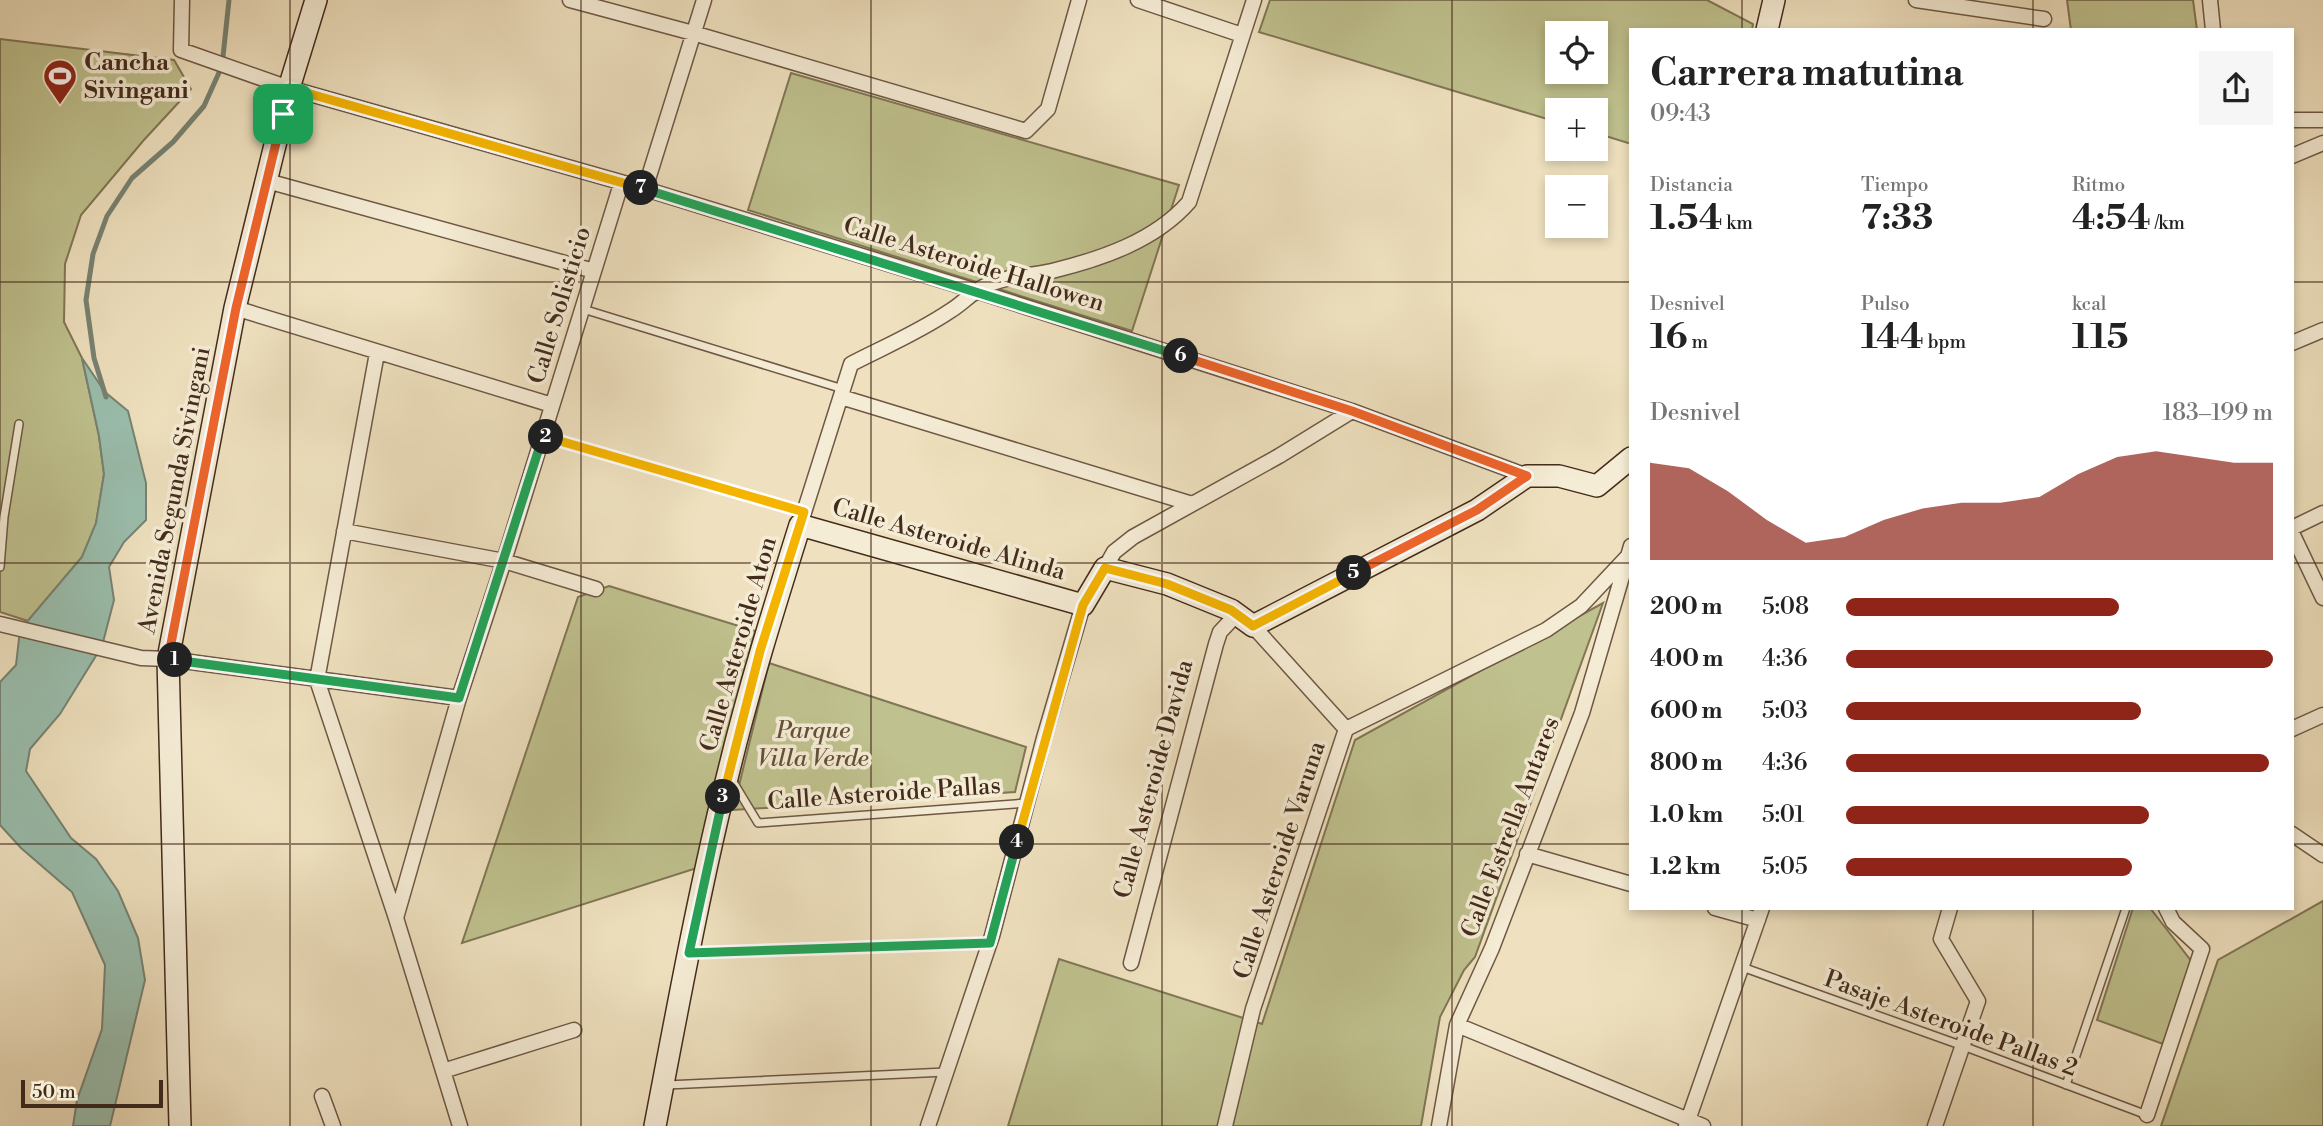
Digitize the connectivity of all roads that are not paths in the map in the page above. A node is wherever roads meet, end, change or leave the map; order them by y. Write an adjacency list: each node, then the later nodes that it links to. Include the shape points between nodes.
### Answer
1 (182, 0): 16 (street, Calle Asteroide Hallowen, via 181,50)
2 (316, 0): 16 (street, Avenida Segunda Sivingani)
3 (569, 0): 14 (street)
4 (704, 0): 14 (street)
5 (1079, 0): 14 (street, via 1048,110 1026,131)
6 (1138, 0): 15 (street)
7 (1255, 0): 15 (street, Calle Asteroide Aton)
8 (1774, 0): 12 (street)
9 (1916, 0): 11 (street)
10 (2210, 0): 13 (street)
11 (2043, 19)
12 (1767, 28)
13 (2213, 28)
14 (693, 33): 23 (street)
15 (1242, 35): 25 (street, Calle Asteroide Aton, via 1189,202 1175,219 1105,255 1003,279)
16 (289, 88): 21 (street, Avenida Segunda Sivingani); 22 (street, Calle Asteroide Hallowen)
17 (2294, 120): 18 (street)
18 (2323, 120)
19 (2323, 143): 20 (street)
20 (2294, 155)
21 (267, 181): 24 (street); 26 (street, Avenida Segunda Sivingani)
22 (621, 184): 23 (street, Calle Asteroide Hallowen); 24 (street, Calle Solisticio)
23 (645, 189): 25 (street, Calle Asteroide Hallowen)
24 (594, 271): 27 (street, Calle Solisticio)
25 (976, 291): 31 (street, Calle Asteroide Aton, via 950,312 851,364); 33 (street, Calle Asteroide Hallowen)
26 (236, 308): 30 (street); 54 (street, Avenida Segunda Sivingani)
27 (582, 309): 31 (lane); 32 (street, Calle Solisticio)
28 (2323, 330): 29 (street)
29 (2294, 342)
30 (377, 353): 32 (street); 42 (street)
31 (842, 393): 38 (street); 40 (street, Calle Asteroide Aton)
32 (552, 405): 35 (street, Calle Solisticio)
33 (1352, 411): 37 (street, Calle Asteroide Hallowen); 38 (street)
34 (19, 424): 47 (lane)
35 (543, 436): 40 (lane, Calle Asteroide Alinda); 46 (street, Calle Solisticio)
36 (1629, 460): 37 (street, Calle Asteroide Hallowen, via 1597,486 1559,476)
37 (1527, 476): 52 (street, Calle Asteroide Davida, via 1477,510)
38 (1192, 504): 48 (street, via 1133,537 1114,552)
39 (2323, 513): 41 (street)
40 (802, 519): 51 (street, Calle Asteroide Alinda); 60 (street, Calle Asteroide Aton, via 760,651)
41 (2294, 526)
42 (344, 531): 46 (street); 55 (street)
43 (2294, 537): 50 (street)
44 (1629, 554): 59 (street, Calle Asteroide Varuna, via 1581,606 1546,630)
45 (1629, 556): 63 (street, Calle Estrella Antares, via 1582,713)
46 (504, 561): 49 (street); 56 (street, Calle Solisticio)
47 (0, 567)
48 (1105, 568): 51 (street); 52 (street, via 1167,584)
49 (596, 589)
50 (2323, 598)
51 (1083, 605): 61 (street)
52 (1245, 620): 59 (street); 74 (street, Calle Asteroide Davida, via 1220,632 1216,644)
53 (0, 624): 54 (street, via 141,658)
54 (168, 659): 55 (street); 86 (street, Avenida Segunda Sivingani)
55 (317, 680): 56 (street); 71 (street)
56 (459, 698): 71 (street, Calle Solisticio)
57 (2323, 715): 58 (street)
58 (2294, 728)
59 (1346, 729): 91 (street, Calle Asteroide Varuna, via 1253,1009)
60 (728, 774): 61 (lane, Calle Asteroide Pallas, via 758,823); 73 (street, Calle Asteroide Aton)
61 (1027, 803): 72 (street)
62 (2294, 835): 64 (street)
63 (1527, 854): 65 (street); 76 (street, Calle Estrella Antares)
64 (2323, 855)
65 (1629, 883)
66 (1730, 910): 70 (street)
67 (1949, 910): 78 (street, via 1941,939 1978,1001)
68 (2125, 910): 82 (lane)
69 (2167, 910): 84 (street, via 2173,922 2202,949)
70 (1760, 914): 75 (street)
71 (396, 918): 79 (street)
72 (990, 943): 73 (lane); 80 (street)
73 (689, 953): 81 (street, Calle Asteroide Aton)
74 (1131, 963)
75 (1742, 967): 78 (lane, Pasaje Asteroide Pallas 2); 85 (street)
76 (1457, 1025): 85 (street); 92 (street, Calle Estrella Antares)
77 (574, 1030): 79 (street)
78 (1964, 1046): 82 (lane, Pasaje Asteroide Pallas 2); 94 (street)
79 (443, 1071): 88 (street)
80 (946, 1072): 81 (lane); 90 (street)
81 (663, 1085): 89 (street, Calle Asteroide Aton)
82 (2066, 1085): 84 (lane, Pasaje Asteroide Pallas 2)
83 (322, 1096): 87 (street)
84 (2147, 1115)
85 (1687, 1123): 93 (street)
86 (180, 1126)
87 (333, 1126)
88 (460, 1126)
89 (655, 1126)
90 (928, 1126)
91 (1225, 1126)
92 (1439, 1126)
93 (1703, 1126)
94 (1935, 1126)

